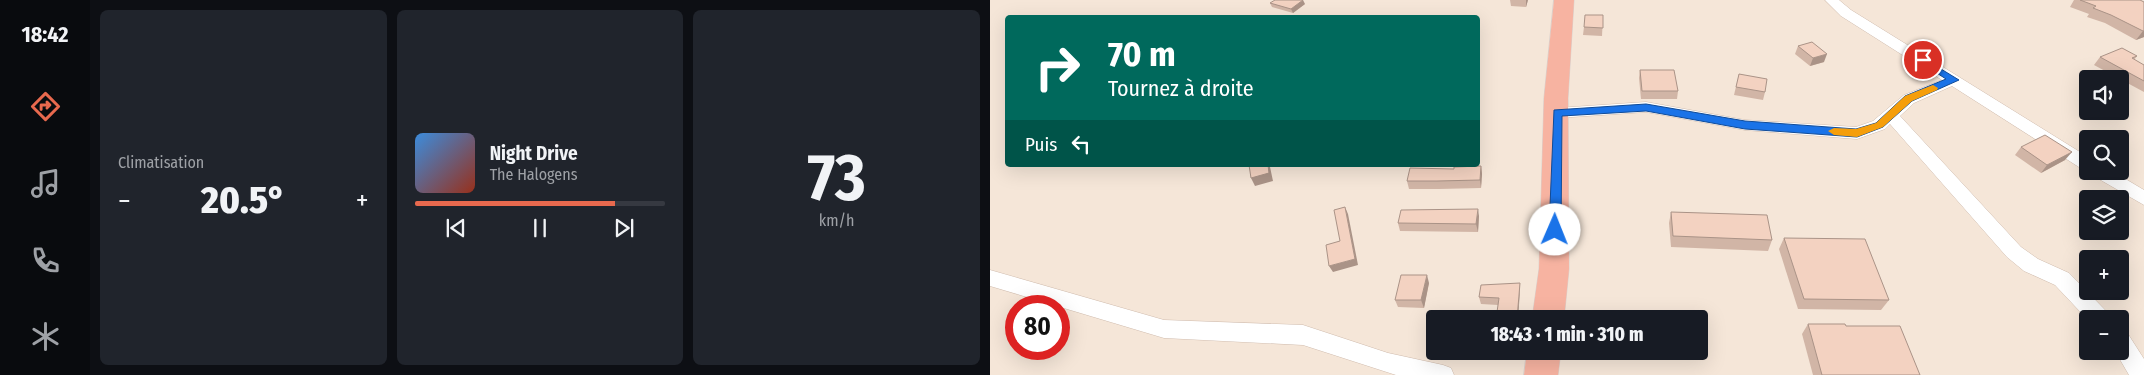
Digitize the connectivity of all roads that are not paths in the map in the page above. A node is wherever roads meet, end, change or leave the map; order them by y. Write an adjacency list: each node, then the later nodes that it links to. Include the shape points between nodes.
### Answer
1 (1564, 0): 4 (highway)
2 (1831, 0): 3 (street, via 1846,13)
3 (1954, 80): 5 (street, via 1909,99); 6 (street)
4 (1557, 112): 5 (street, via 1646,107 1745,125 1857,133 1879,125); 10 (highway, via 1554,269)
5 (1891, 116): 11 (street, via 2014,252 2030,265 2062,279)
6 (2079, 159)
7 (2113, 180): 8 (street)
8 (2144, 198)
9 (990, 278): 14 (street, via 1164,329 1303,335 1388,364)
10 (1549, 310)
11 (2091, 310)
12 (2129, 355): 16 (street)
13 (1543, 360): 15 (highway)
14 (1444, 375)
15 (1541, 375)
16 (2142, 375)

